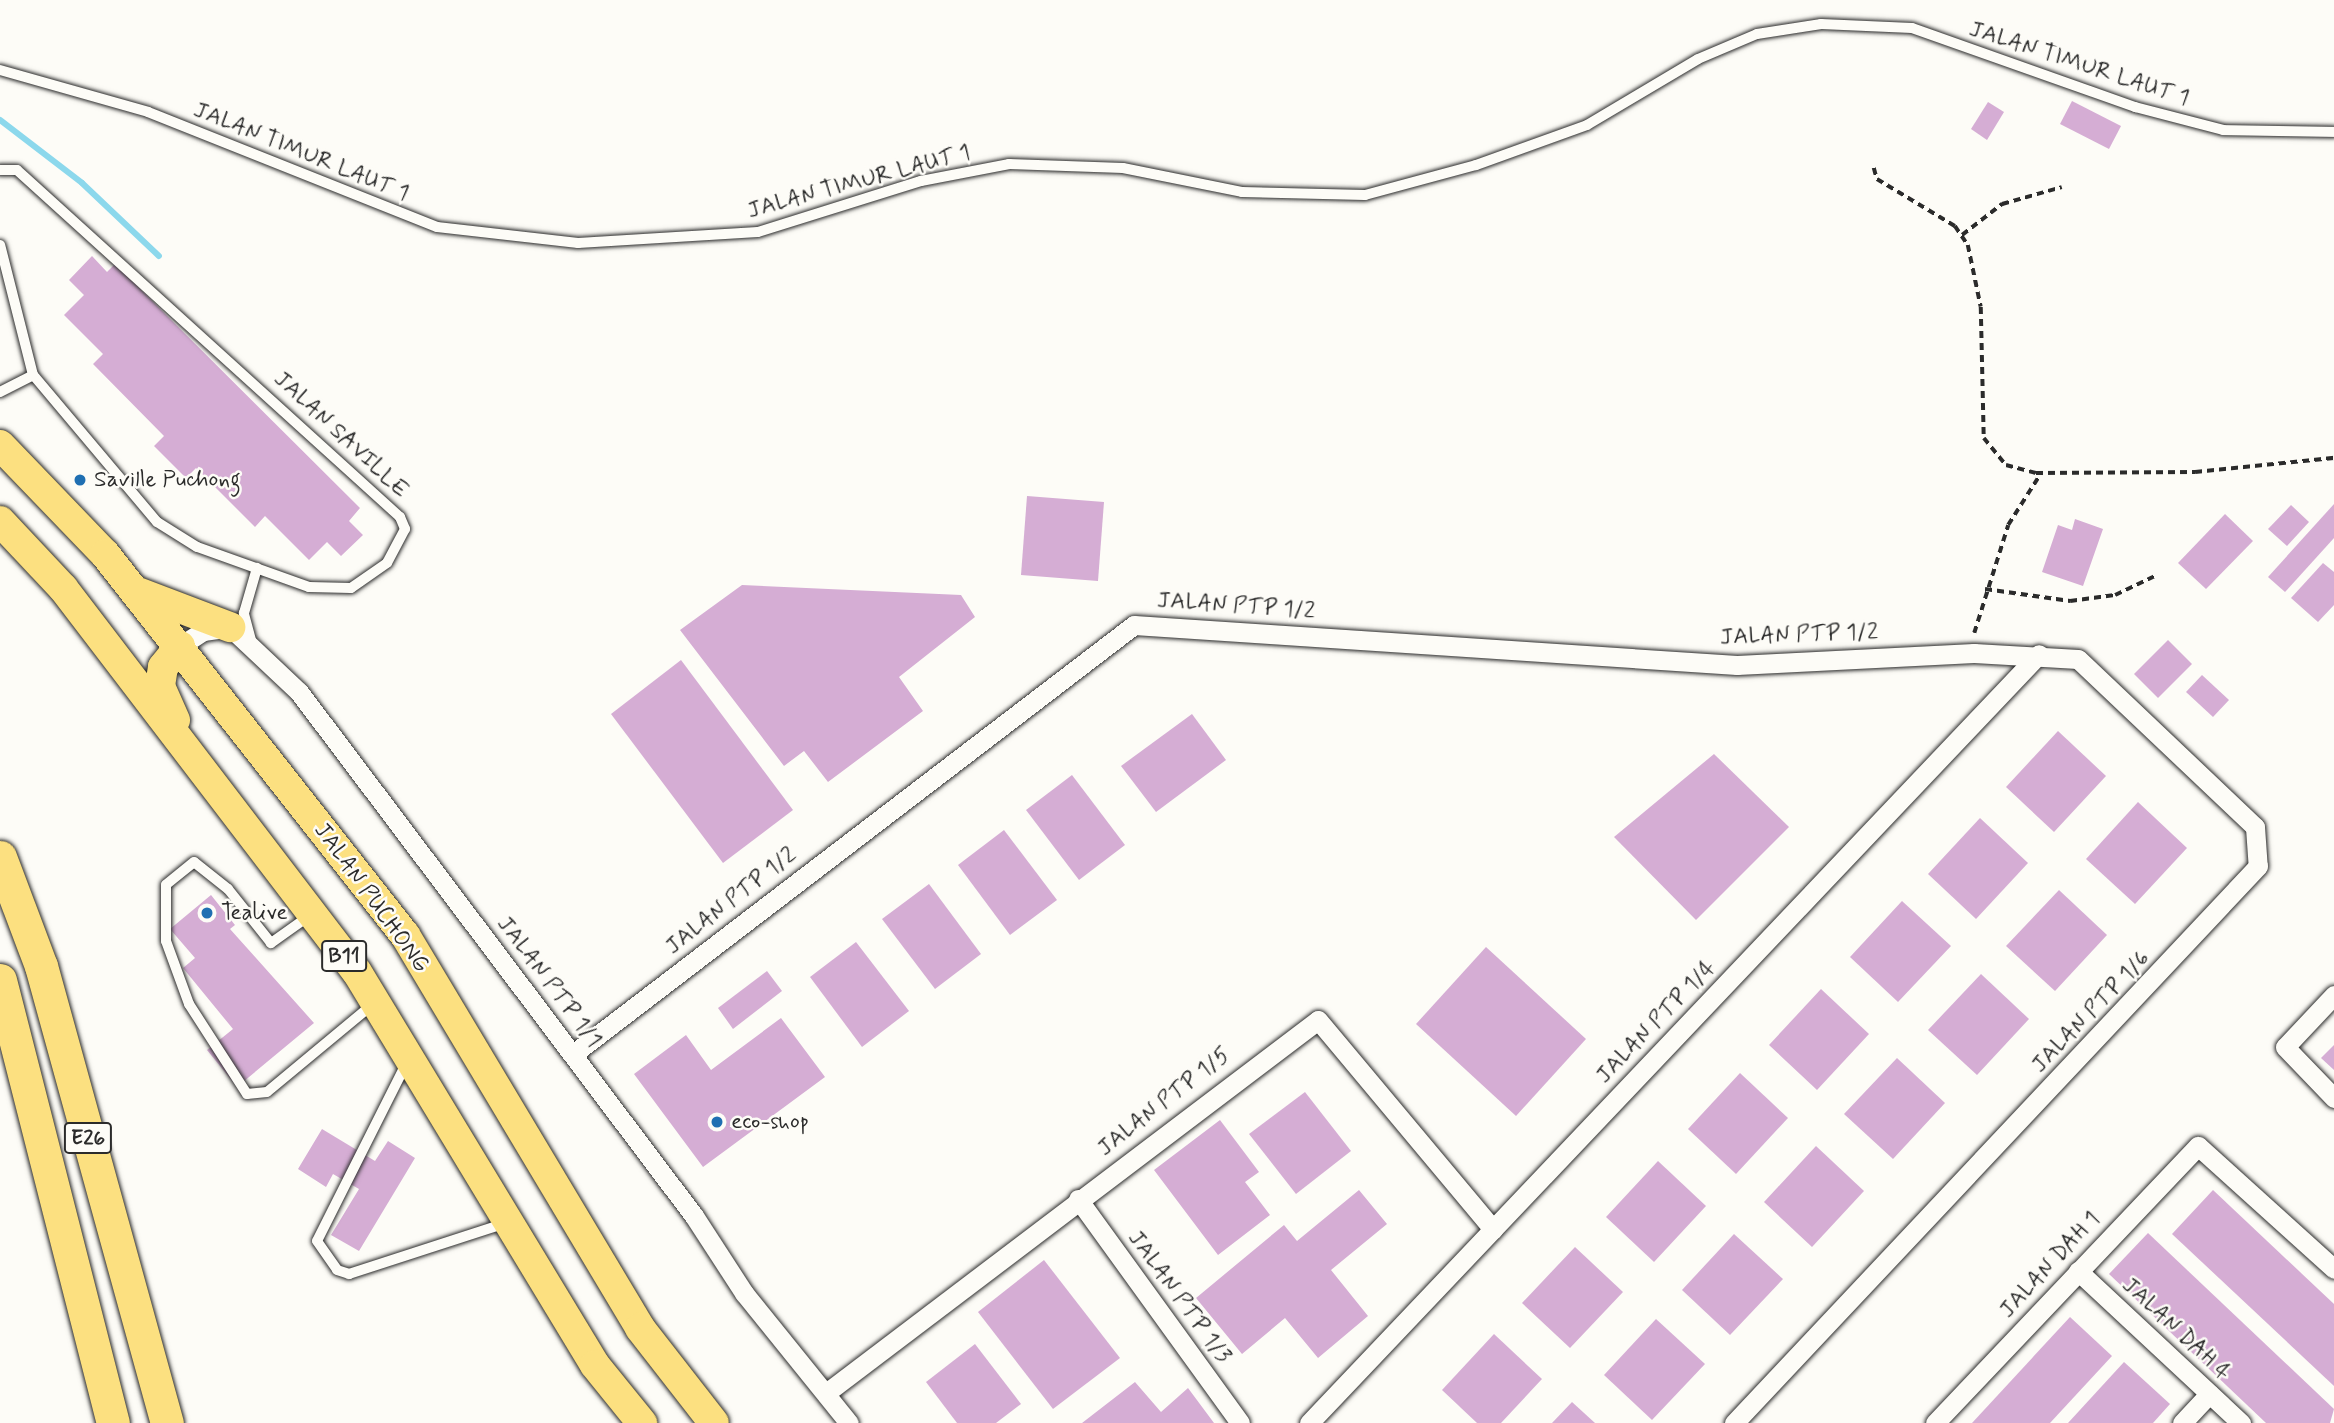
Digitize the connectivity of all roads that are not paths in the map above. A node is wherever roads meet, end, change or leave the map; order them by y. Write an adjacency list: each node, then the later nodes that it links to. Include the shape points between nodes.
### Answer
1 (0, 70): 2 (lane, JALAN TIMUR LAUT 1, via 148,112 437,227 578,243 758,232 921,181 1009,164 1123,168 1242,192 1365,195 1476,165 1587,125 1698,59 1757,34 1821,24 1912,28 2135,107 2223,130)
2 (2334, 132)
3 (0, 170): 9 (lane, JALAN SAVILLE, via 17,170 205,335 405,529 387,563 351,588 309,587)
4 (0, 245): 5 (lane, JALAN SAVILLE)
5 (33, 375): 6 (lane); 9 (lane, JALAN SAVILLE, via 157,522 197,547)
6 (0, 391)
7 (0, 445): 10 (main road, JALAN PUCHONG / B11)
8 (0, 522): 14 (main road, B11, via 63,588)
9 (257, 568): 11 (lane)
10 (135, 592): 11 (main road); 12 (main road, JALAN PUCHONG / B11)
11 (240, 634): 12 (street, via 203,631); 20 (street, JALAN PTP 1/1, via 299,692)
12 (180, 646): 14 (main road, via 163,667 162,699); 33 (main road, JALAN PUCHONG / B11, via 405,935 640,1328)
13 (2039, 654): 20 (street, JALAN PTP 1/2, via 1737,665 1134,625); 25 (street, JALAN PTP 1/4); 37 (street, JALAN PTP 1/6, via 2090,665 2255,827 2258,866)
14 (251, 840): 16 (main road, B11)
15 (0, 856): 31 (highway, E26, via 41,966)
16 (312, 914): 19 (main road, B11); 19 (lane, via 271,943 228,889 194,862 166,885 166,941 189,1004 247,1094 267,1092)
17 (0, 981): 30 (highway, E26)
18 (2334, 995): 22 (street, via 2291,1039 2288,1055)
19 (375, 1002): 21 (main road, B11)
20 (573, 1054): 28 (street, JALAN PTP 1/1, via 744,1293)
21 (409, 1058): 24 (main road, B11); 24 (lane, via 317,1241 337,1270 349,1274)
22 (2334, 1098)
23 (1078, 1199): 25 (street, JALAN PTP 1/5, via 1318,1020); 28 (street, JALAN PTP 1/5); 35 (street, JALAN PTP 1/3)
24 (508, 1222): 32 (main road, B11, via 595,1365)
25 (1493, 1229): 36 (street, JALAN PTP 1/4)
26 (2334, 1269): 27 (street, JALAN DAH 1, via 2204,1149 2192,1150)
27 (2077, 1271): 29 (street, JALAN DAH 4); 38 (street, JALAN DAH 1)
28 (825, 1393): 34 (street, JALAN PTP 1/1)
29 (2209, 1394): 39 (street); 40 (street, JALAN DAH 4)
30 (113, 1423)
31 (167, 1423)
32 (642, 1423)
33 (714, 1423)
34 (849, 1423)
35 (1240, 1423)
36 (1309, 1423)
37 (1734, 1423)
38 (1935, 1423)
39 (2182, 1423)
40 (2241, 1423)

